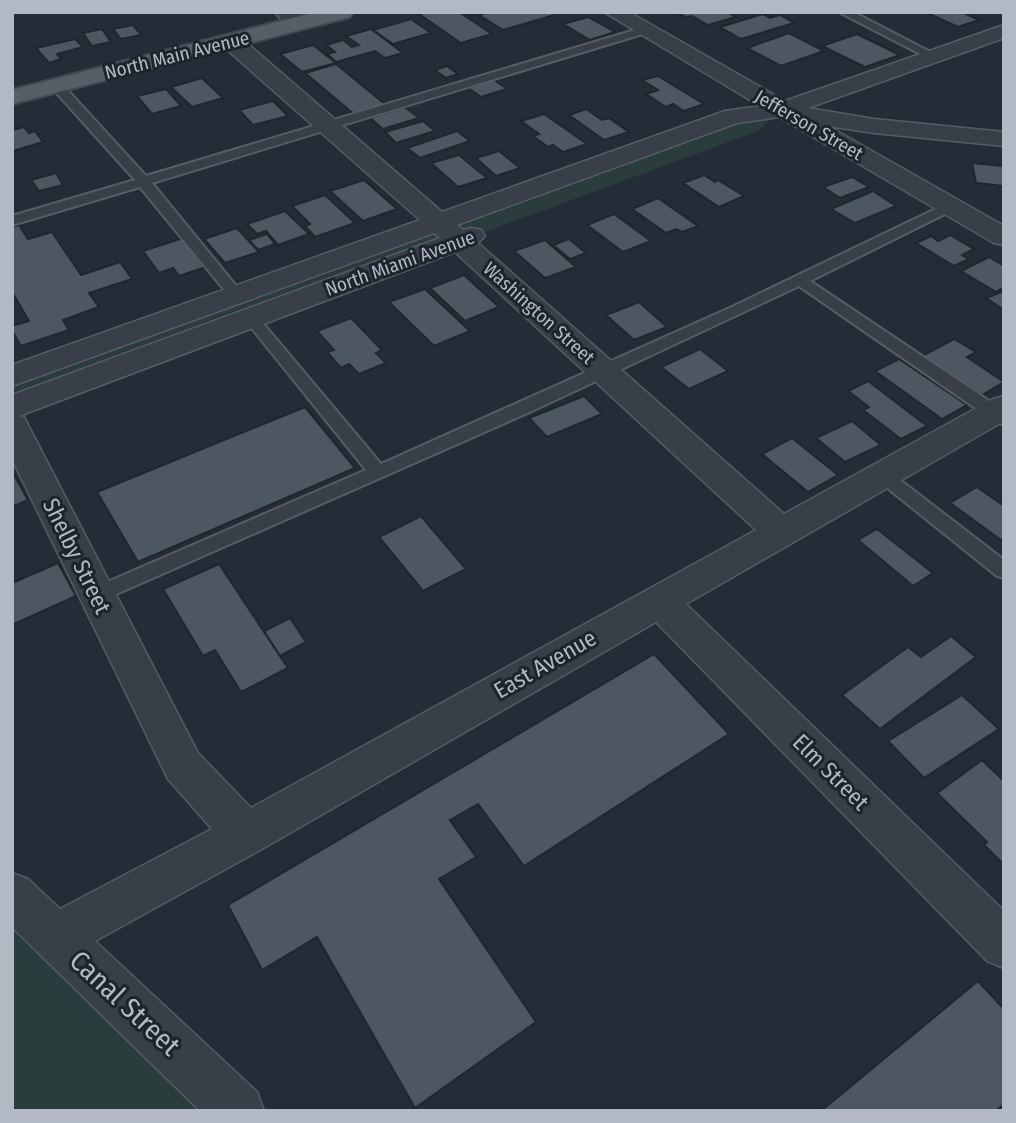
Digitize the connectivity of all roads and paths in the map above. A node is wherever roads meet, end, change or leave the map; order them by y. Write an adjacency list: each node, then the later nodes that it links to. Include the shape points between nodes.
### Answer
1 (342, 12): 4 (main road, North Main Avenue)
2 (614, 12): 5 (street, Jefferson Street)
3 (844, 12): 8 (lane)
4 (292, 18): 7 (main road, North Main Avenue)
5 (645, 30): 11 (street, Jefferson Street); 12 (lane)
6 (1004, 31): 8 (street, North Miami Avenue)
7 (232, 42): 9 (main road, North Main Avenue); 12 (street, Washington Street)
8 (932, 56): 11 (street, North Miami Avenue)
9 (57, 86): 10 (main road, North Main Avenue); 14 (lane)
10 (12, 97)
11 (782, 110): 13 (street, via 873,126); 15 (street, Jefferson Street); 17 (street, North Miami Avenue, via 733,116); 19 (street, North Miami Avenue, via 758,131)
12 (328, 126): 14 (lane); 17 (street, Washington Street)
13 (1004, 139)
14 (144, 181): 16 (lane); 21 (lane)
15 (950, 206): 18 (street, Jefferson Street); 20 (lane)
16 (12, 221)
17 (437, 221): 19 (street, Washington Street); 21 (street, North Miami Avenue)
18 (1004, 237)
19 (459, 241): 21 (street, North Miami Avenue); 22 (street, Washington Street)
20 (802, 281): 22 (lane); 25 (lane)
21 (243, 306): 23 (street, North Miami Avenue); 24 (street, North Miami Avenue); 27 (lane)
22 (604, 370): 27 (lane); 29 (street, Washington Street)
23 (12, 376)
24 (12, 407)
25 (1000, 413): 28 (street, East Avenue)
26 (12, 425): 31 (street, Shelby Street)
27 (377, 473): 31 (lane)
28 (881, 474): 29 (street, East Avenue); 30 (lane)
29 (780, 531): 32 (street, East Avenue)
30 (1004, 571)
31 (96, 595): 33 (street, Shelby Street, via 183,766)
32 (658, 600): 33 (street, East Avenue); 36 (street, Elm Street)
33 (246, 834): 35 (street, East Avenue)
34 (12, 895): 35 (street, Canal Street)
35 (55, 937): 37 (street, Canal Street)
36 (1004, 944)
37 (238, 1111)

